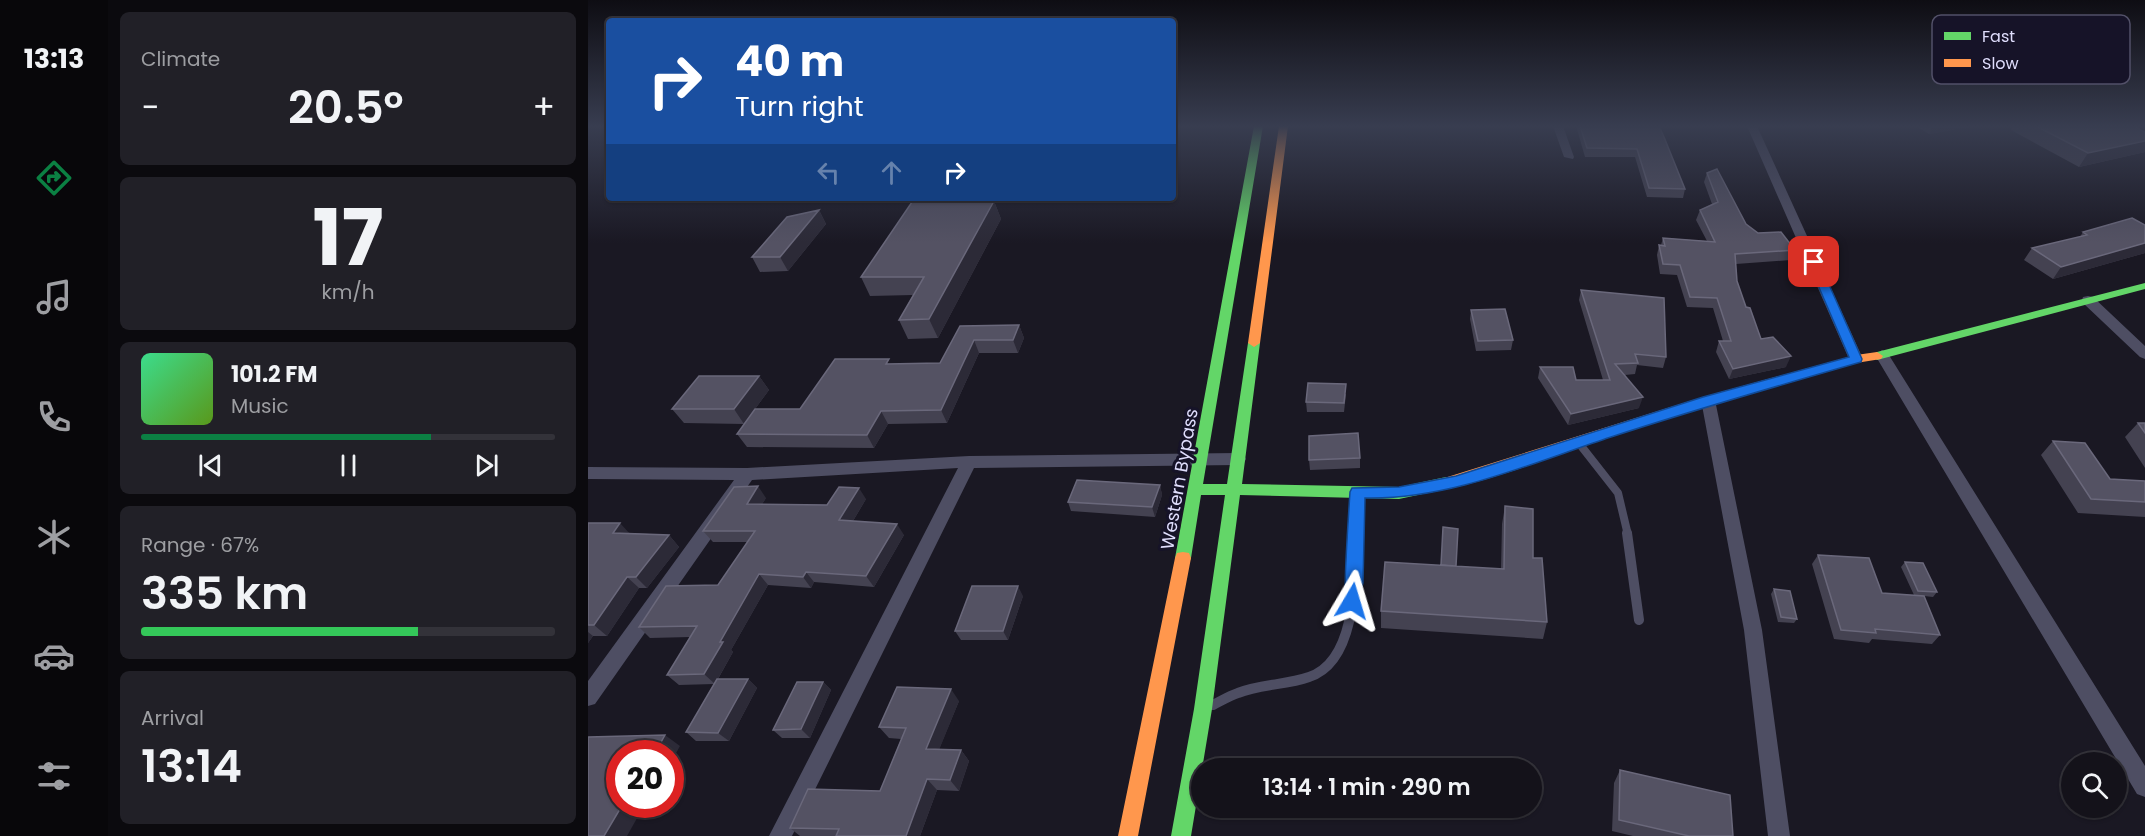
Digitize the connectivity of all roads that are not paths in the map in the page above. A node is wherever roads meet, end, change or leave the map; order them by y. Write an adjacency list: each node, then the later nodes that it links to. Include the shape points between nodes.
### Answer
1 (1252, 165): 12 (main road, Western Bypass)
2 (1279, 165): 11 (main road)
3 (1769, 165): 8 (street)
4 (2145, 286): 5 (main road)
5 (2088, 300): 6 (street); 7 (main road)
6 (2145, 354)
7 (1882, 355): 8 (main road); 22 (street)
8 (1856, 359): 9 (main road)
9 (1708, 400): 10 (main road); 26 (street, via 1753,630)
10 (1578, 442): 18 (main road, via 1457,482 1399,493); 19 (lane, via 1617,493 1623,508)
11 (1238, 459): 12 (street); 16 (main road)
12 (1201, 461): 13 (street); 17 (main road, Western Bypass)
13 (969, 462): 15 (street); 23 (street)
14 (588, 473): 15 (street)
15 (747, 474): 20 (street)
16 (1235, 488): 17 (main road); 18 (main road); 21 (main road)
17 (1197, 489): 24 (main road, Western Bypass)
18 (1357, 492): 21 (lane, via 1355,583 1345,639 1332,663 1311,677 1239,692)
19 (1639, 620)
20 (588, 697)
21 (1203, 709): 25 (main road)
22 (2145, 786)
23 (780, 836)
24 (1128, 836)
25 (1181, 836)
26 (1779, 836)

